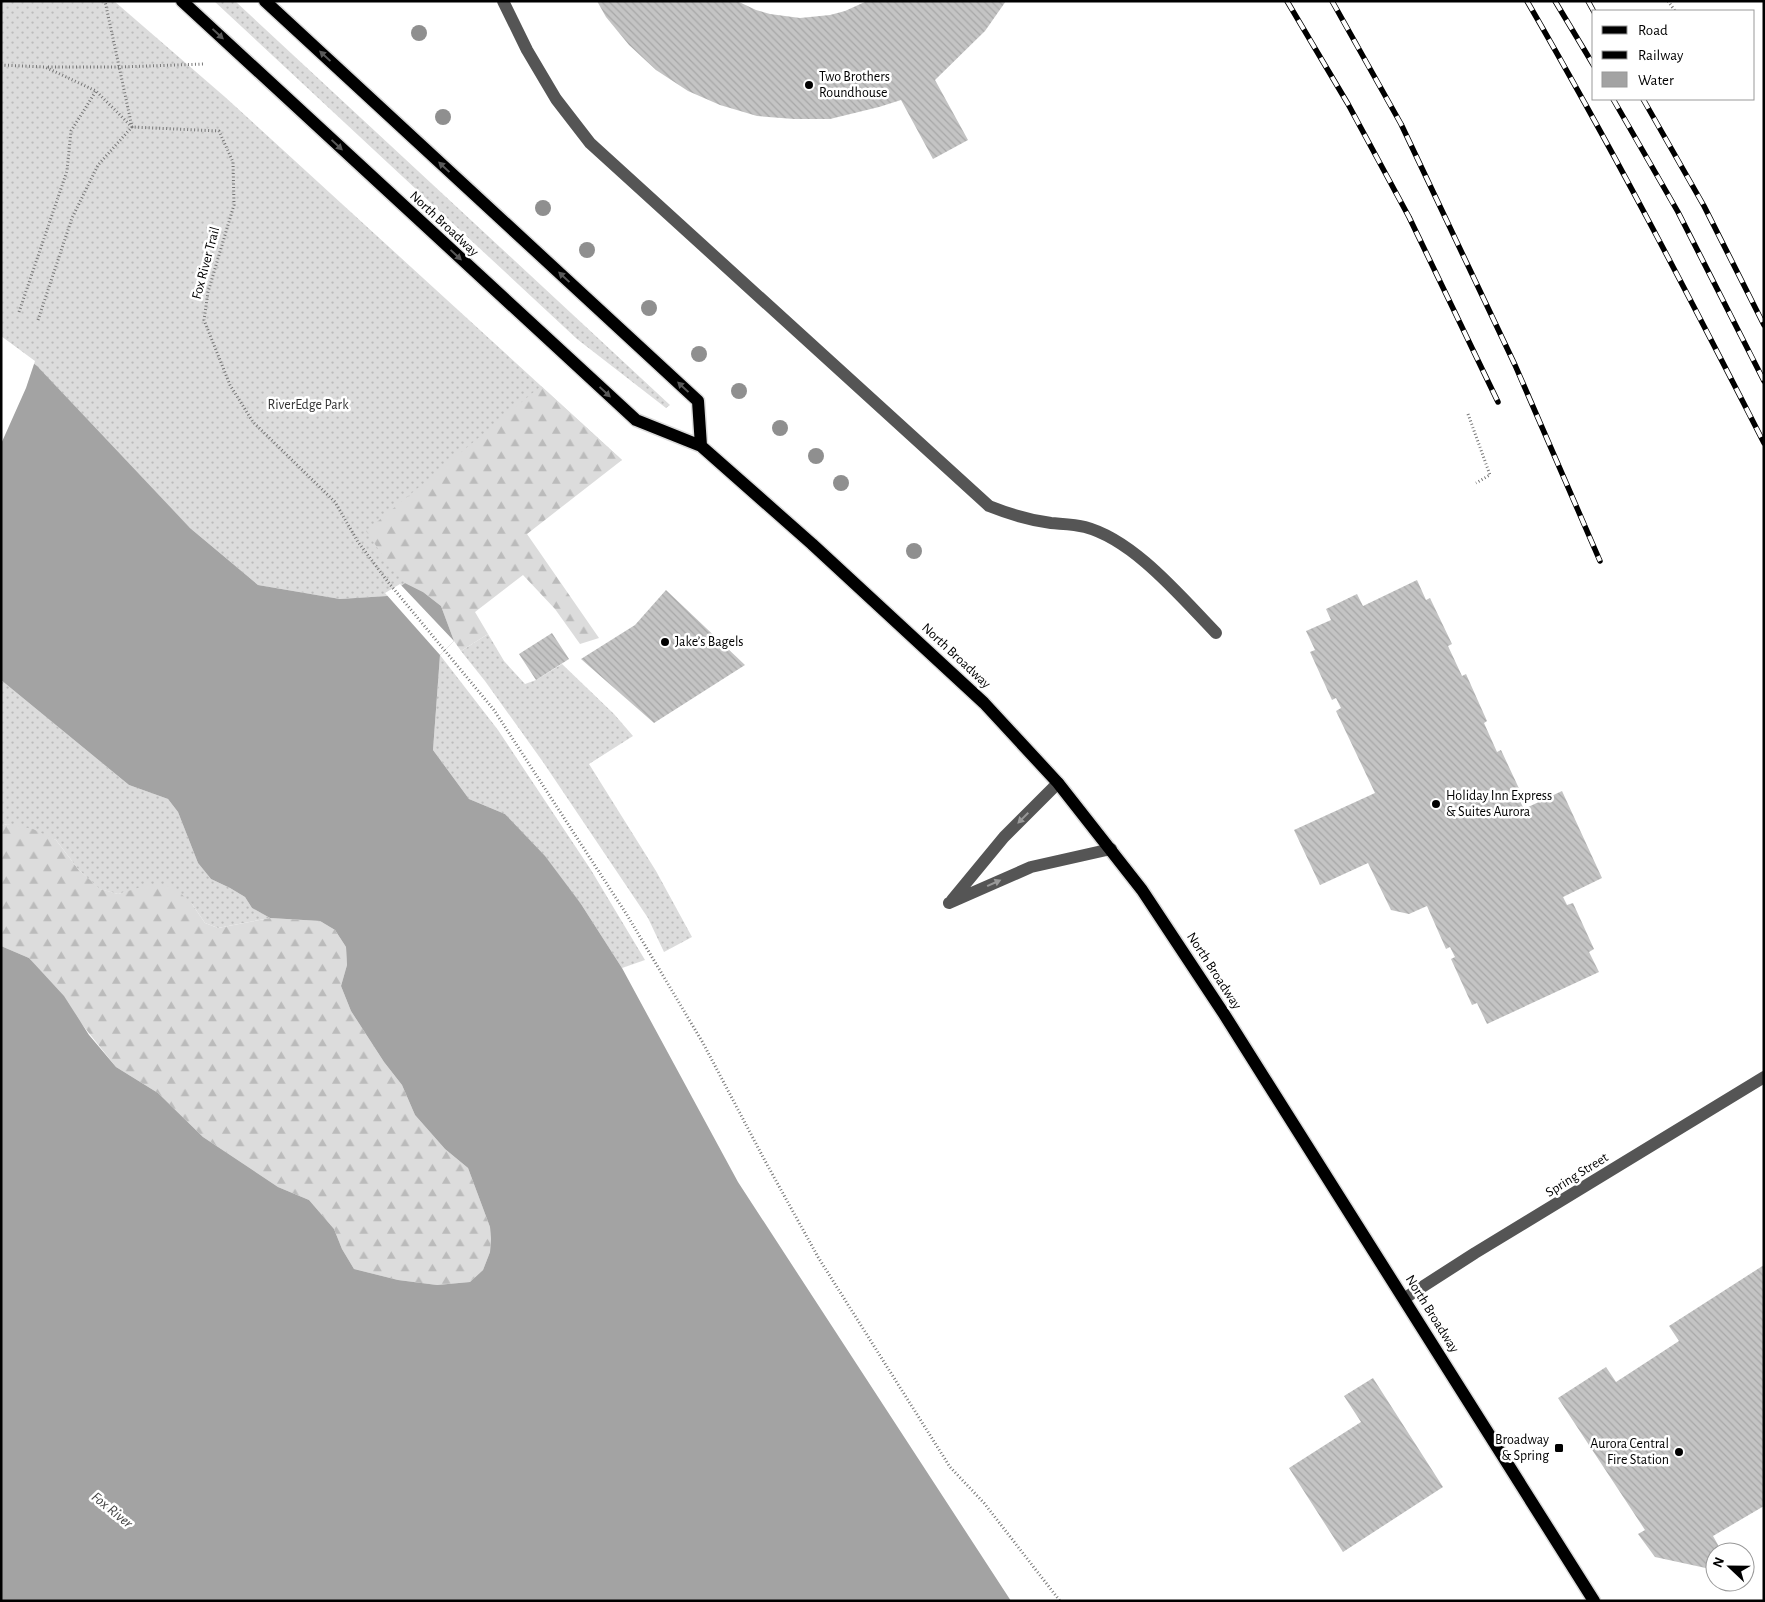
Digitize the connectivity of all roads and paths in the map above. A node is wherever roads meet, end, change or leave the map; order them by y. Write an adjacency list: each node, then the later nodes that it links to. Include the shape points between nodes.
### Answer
1 (106, 1): 8 (path)
2 (182, 1): 14 (main road, North Broadway, one-way to 14, via 636,420)
3 (265, 1): 14 (main road, one-way to 3, via 698,401)
4 (503, 1): 16 (street, via 556,99 590,143 989,506 1016,516 1084,526 1115,539 1150,567)
5 (205, 64): 8 (path)
6 (1, 65): 7 (path)
7 (45, 67): 8 (path); 9 (path)
8 (120, 68): 10 (path)
9 (96, 92): 10 (path); 11 (path, via 71,130 67,171)
10 (132, 127): 12 (path, via 98,165 76,209); 21 (path, Fox River Trail, via 219,131 233,162 234,205 208,292 204,320 230,385 253,422 335,502 358,542 388,582 494,710 627,914 702,1043 818,1257 950,1467 984,1503)
11 (20, 312)
12 (38, 320)
13 (1468, 414): 15 (path, via 1490,475)
14 (701, 446): 17 (main road, North Broadway, via 984,703)
15 (1476, 482)
16 (1216, 633)
17 (1058, 783): 18 (main road, North Broadway); 18 (street, one-way to 18, via 1004,837 949,903 1031,867)
18 (1110, 849): 20 (main road, North Broadway, via 1142,890 1224,1014)
19 (1764, 1077): 20 (street, Spring Street)
20 (1405, 1298): 22 (main road, North Broadway)
21 (1060, 1601)
22 (1594, 1601)

